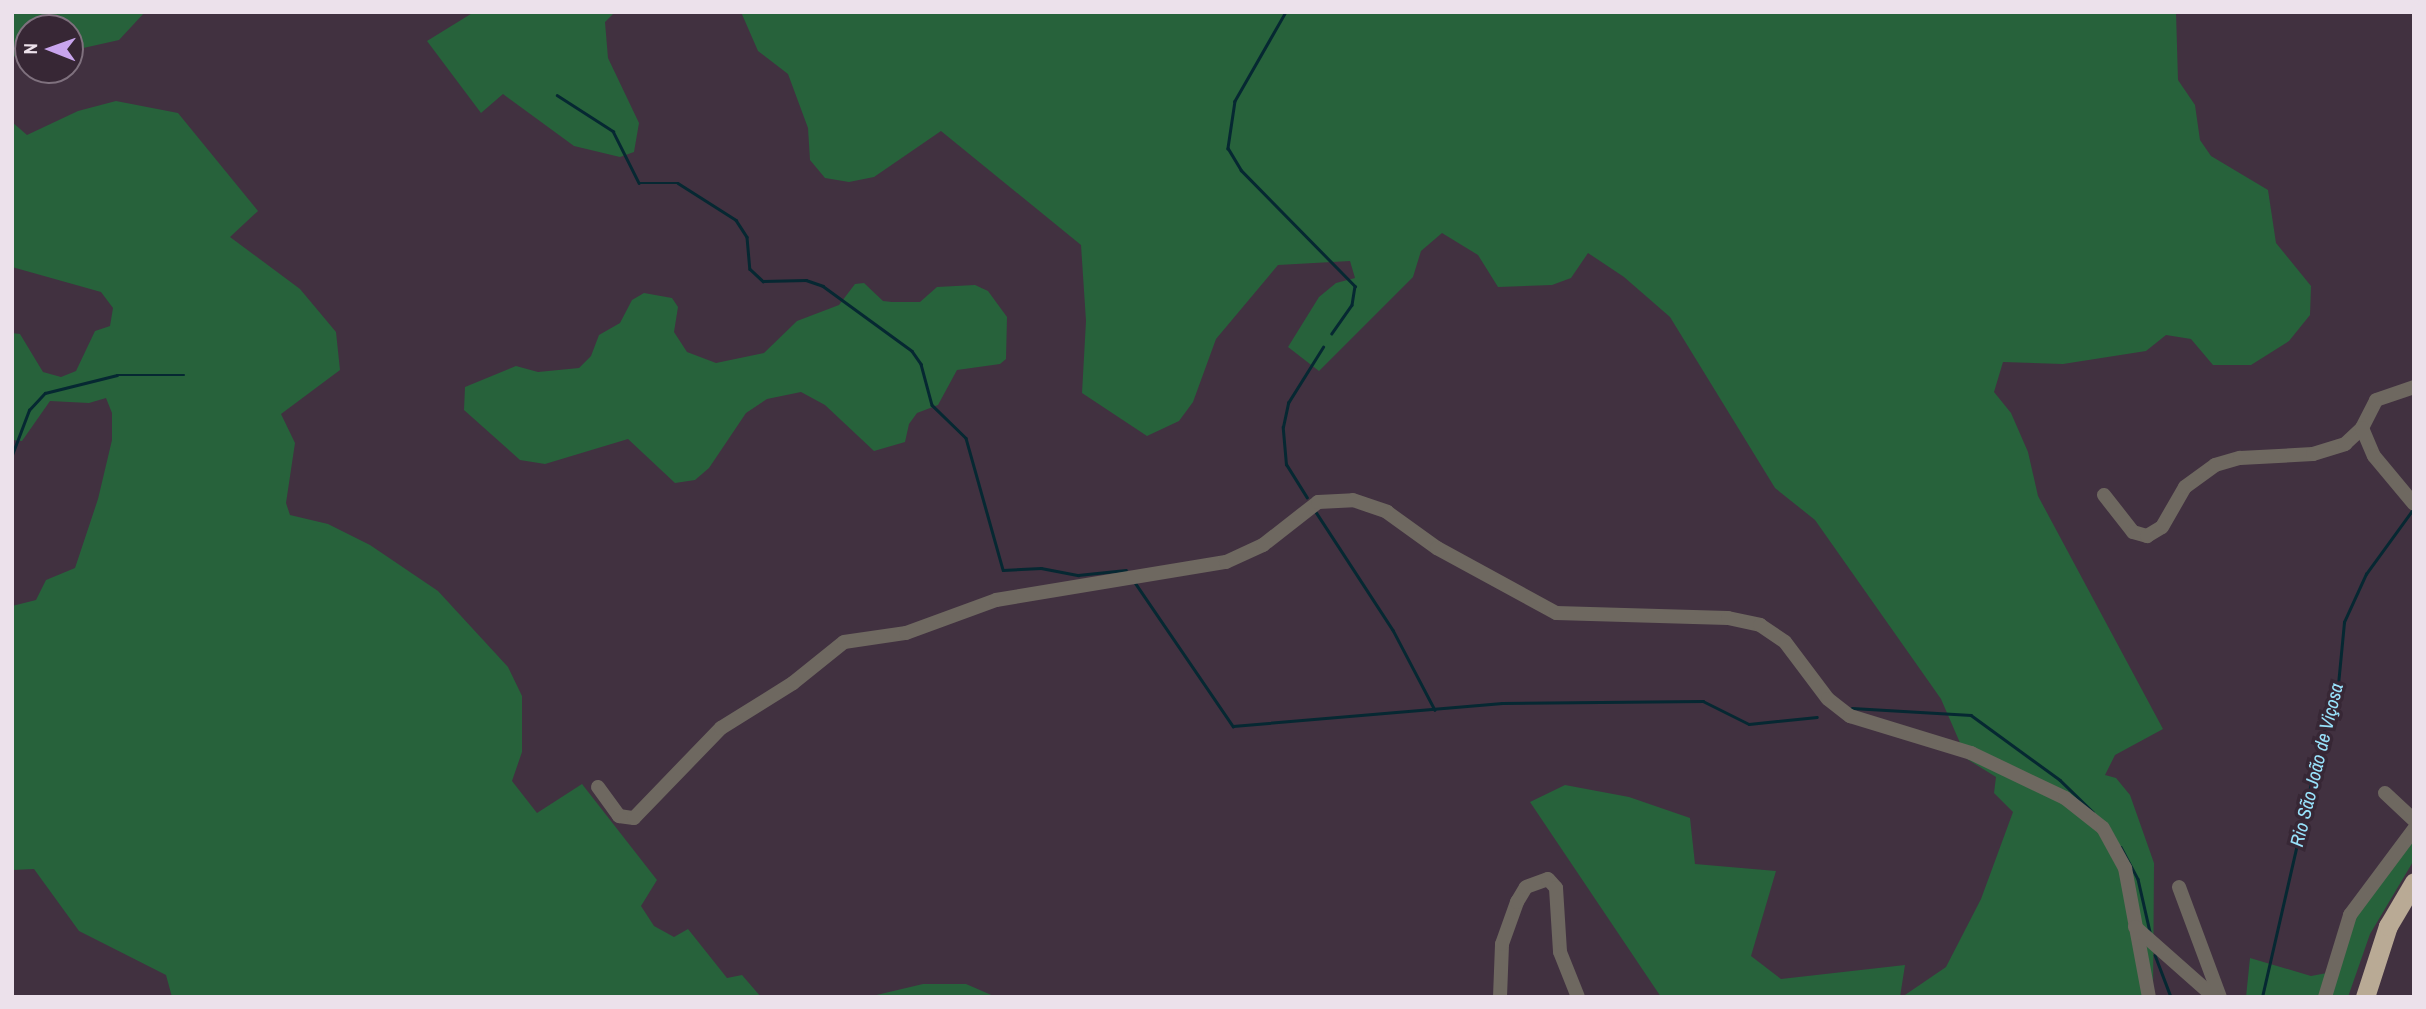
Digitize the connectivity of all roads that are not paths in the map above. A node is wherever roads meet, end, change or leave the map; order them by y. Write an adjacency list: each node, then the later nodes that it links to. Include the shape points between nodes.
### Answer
1 (2414, 387): 2 (street, via 2376,400)
2 (2362, 428): 3 (street, via 2345,444 2313,454 2240,458 2215,465 2185,487 2162,527 2147,536 2133,532); 4 (street, via 2382,468)
3 (2104, 495)
4 (2412, 502)
5 (598, 788): 11 (street, via 619,816 634,818 721,728 793,683 844,642 906,633 996,600 1226,562 1263,545 1318,502 1353,500 1387,512 1437,548 1556,613 1728,618 1773,631 1828,699 1850,716 1971,753 2088,813 2109,836 2125,868)
6 (2385, 793): 7 (street)
7 (2414, 820)
8 (2414, 829): 17 (street, via 2350,915)
9 (2414, 882): 18 (highway, via 2388,926)
10 (2179, 887): 16 (street)
11 (2135, 927): 14 (street); 15 (street)
12 (1500, 997): 13 (street, via 1502,944 1517,902 1526,887 1548,879 1556,888 1560,952)
13 (1578, 997)
14 (2149, 997)
15 (2214, 997)
16 (2220, 997)
17 (2325, 997)
18 (2365, 997)

